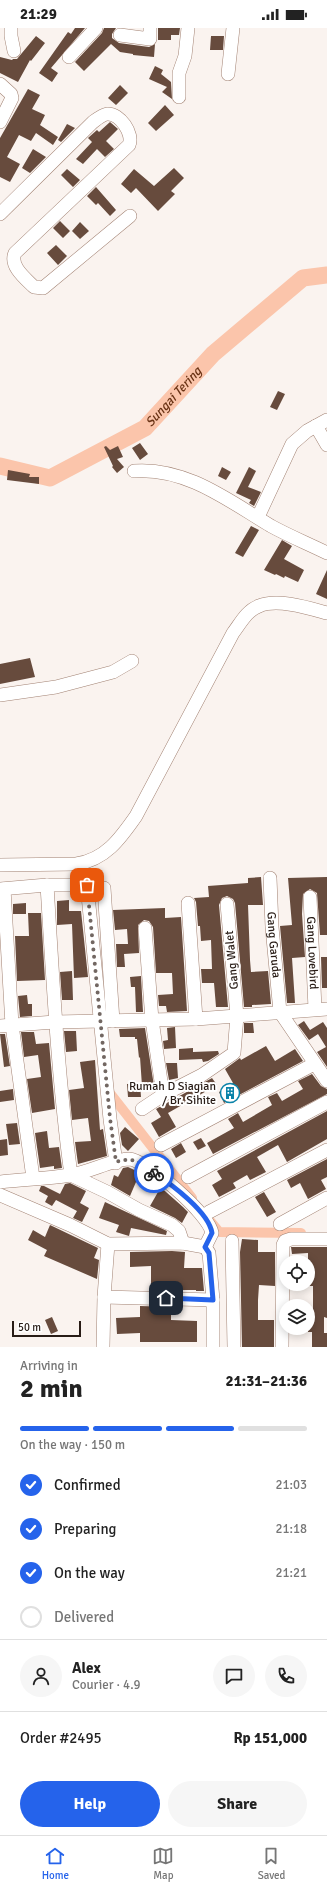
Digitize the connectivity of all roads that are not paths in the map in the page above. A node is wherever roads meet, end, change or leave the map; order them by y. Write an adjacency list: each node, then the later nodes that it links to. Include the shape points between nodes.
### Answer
1 (11, 28): 7 (street)
2 (96, 28): 8 (street)
3 (150, 28): 6 (street, via 150,39)
4 (188, 28): 11 (street, via 185,56 179,73)
5 (233, 28): 9 (street)
6 (120, 35)
7 (14, 51)
8 (69, 57)
9 (228, 74)
10 (0, 84): 12 (street, via 12,98)
11 (179, 97)
12 (0, 122)
13 (0, 214): 14 (street, via 93,122 103,115 110,114 127,129 132,138 129,145 15,253 14,262 18,271 34,287 43,288)
14 (130, 216)
15 (322, 423): 16 (street); 18 (street, via 292,444)
16 (327, 445)
17 (134, 471): 18 (street, via 147,470 187,479)
18 (258, 517): 19 (street)
19 (327, 553)
20 (327, 613): 23 (street, via 280,604 258,606 247,615 233,633 136,816 103,855 86,863 76,864)
21 (132, 661): 22 (street, via 113,672 56,687)
22 (0, 695)
23 (0, 865)
24 (270, 878): 33 (street, Gang Garuda)
25 (47, 885): 27 (street); 37 (street, via 87,886); 38 (street)
26 (104, 888): 37 (street)
27 (2, 889): 39 (street)
28 (310, 897): 32 (street, Gang Lovebird)
29 (188, 903): 35 (street)
30 (227, 904): 34 (street, Gang Walet)
31 (145, 928): 36 (street)
32 (324, 1009): 33 (street)
33 (280, 1012): 34 (street); 40 (street)
34 (237, 1016): 35 (street); 42 (street, Gang Walet, via 234,1053 202,1075)
35 (196, 1019): 36 (street)
36 (152, 1020): 37 (street); 42 (street)
37 (106, 1021): 38 (street); 47 (street, via 110,1118)
38 (55, 1022): 39 (street); 48 (street)
39 (6, 1026): 50 (street)
40 (314, 1064): 41 (street); 45 (street)
41 (327, 1081)
42 (163, 1095): 44 (street)
43 (327, 1102): 49 (street)
44 (142, 1109)
45 (161, 1145)
46 (327, 1150): 54 (street)
47 (116, 1162): 48 (street); 60 (street, via 136,1160 187,1198 211,1229 212,1235)
48 (71, 1175): 50 (street); 58 (street, via 172,1225 179,1231)
49 (188, 1177)
50 (33, 1178): 51 (street)
51 (0, 1182)
52 (0, 1195): 59 (street)
53 (327, 1198): 55 (street)
54 (209, 1212)
55 (280, 1224)
56 (327, 1239): 66 (street, via 291,1239 283,1245)
57 (232, 1241): 65 (street)
58 (182, 1243): 59 (street); 60 (street)
59 (108, 1244): 61 (street)
60 (205, 1247): 62 (street, via 209,1253)
61 (104, 1297): 62 (street); 63 (street)
62 (213, 1300): 64 (street)
63 (103, 1347)
64 (213, 1347)
65 (234, 1347)
66 (282, 1347)

